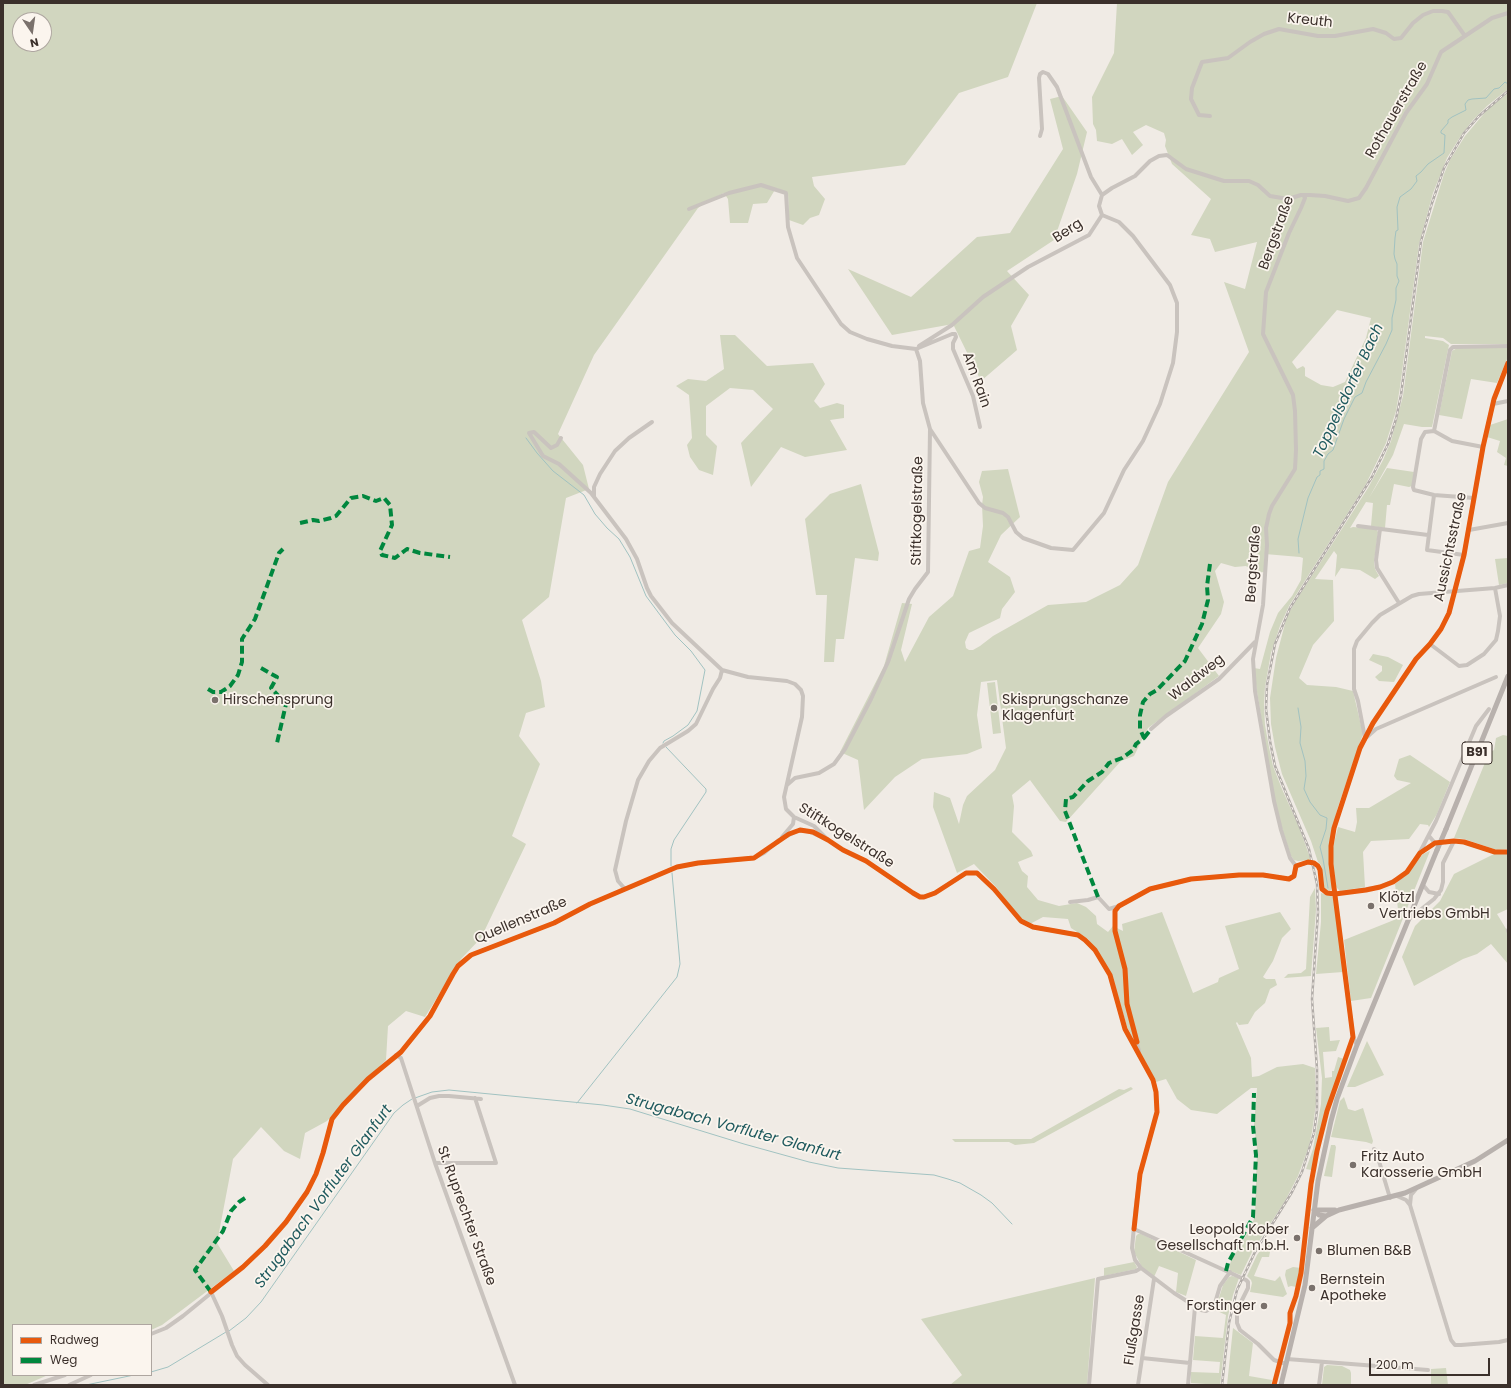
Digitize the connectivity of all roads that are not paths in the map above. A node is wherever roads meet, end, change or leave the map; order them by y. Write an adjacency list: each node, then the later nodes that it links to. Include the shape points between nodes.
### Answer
1 (1508, 13): 2 (street, Rothauerstraße, via 1492,18)
2 (1466, 36): 3 (street, Kreuth, via 1448,12 1442,11 1423,15 1401,38 1394,38 1373,29 1334,36 1318,36 1279,29 1264,34 1228,58 1202,62 1192,88 1191,99 1199,115); 6 (street, Rothauerstraße, via 1441,52 1427,84 1406,114 1358,198 1348,201 1325,196)
3 (1210, 116)
4 (1040, 136): 5 (street, via 1042,129 1039,78 1042,72 1048,74 1057,87 1091,177)
5 (1102, 195): 6 (street, Bergstraße, via 1135,176 1150,161 1168,155 1186,169 1224,181 1249,181 1270,196 1288,199); 8 (street, via 1099,206)
6 (1304, 196): 34 (street, Bergstraße, via 1266,292 1263,334 1293,395 1296,450 1294,469 1268,514 1263,605)
7 (689, 209): 10 (street, via 761,185 786,193 788,227 797,258 844,329 892,346)
8 (1102, 215): 10 (street, Berg, via 1089,235 1028,267 983,296 952,325); 17 (street, Stiftkogelstraße, via 1119,222 1125,228 1170,285 1177,304 1173,363 1160,404 1143,442 1124,470 1104,513 1073,550 1051,548 1023,538 1003,513 985,508 979,503)
9 (1508, 346): 18 (street, via 1453,347 1450,350)
10 (916, 349): 16 (street, Am Rain, via 955,334 954,349 973,396); 17 (street, Stiftkogelstraße, via 920,361 922,404)
11 (1508, 363): 12 (street, Aussichtsstraße)
12 (1507, 369): 14 (street, Aussichtsstraße)
13 (1508, 400): 14 (street)
14 (1493, 404): 20 (street, Aussichtsstraße)
15 (652, 422): 22 (street, via 615,451 594,487)
16 (980, 427)
17 (930, 429): 44 (street, Stiftkogelstraße, via 928,572 909,599 888,662 845,749 829,768 795,778)
18 (1434, 431): 20 (street, via 1452,441); 21 (street, via 1423,434 1413,487 1414,490)
19 (561, 438): 22 (street, via 557,445 551,448 534,432 528,434 543,456 559,464)
20 (1483, 447): 23 (street, Aussichtsstraße)
21 (1434, 495): 23 (street); 28 (street)
22 (594, 498): 36 (street, via 632,549 647,588 661,610)
23 (1474, 498): 27 (street, Aussichtsstraße)
24 (1508, 523): 27 (street)
25 (1358, 526): 26 (street)
26 (1380, 529): 28 (street); 33 (street, via 1377,568)
27 (1469, 530): 29 (street, Aussichtsstraße)
28 (1428, 534): 29 (street, via 1427,550)
29 (1464, 555): 32 (street, Aussichtsstraße)
30 (1508, 585): 31 (street)
31 (1495, 588): 32 (street); 35 (street, via 1500,616 1498,631 1496,640 1484,654 1467,665 1459,666)
32 (1456, 591): 33 (street, via 1420,594); 35 (street, Aussichtsstraße, via 1446,620)
33 (1399, 603): 43 (street, via 1372,623 1357,641 1354,649 1354,689)
34 (1255, 642): 42 (street, Waldweg, via 1219,679); 51 (street, Bergstraße, via 1255,691 1274,801 1290,858)
35 (1430, 644): 43 (street, Aussichtsstraße, via 1396,687 1372,723)
36 (722, 670): 37 (street); 40 (street)
37 (731, 674): 40 (street); 44 (street, via 787,681 801,690 802,716)
38 (1508, 676): 52 (main road, B91, bridge)
39 (1496, 677): 43 (street, via 1383,726)
40 (720, 678): 53 (street, via 696,724 660,748 638,780 615,870 616,878)
41 (1489, 709): 46 (street, via 1476,726)
42 (1151, 729)
43 (1365, 739): 54 (street, Aussichtsstraße, via 1334,828 1331,864)
44 (786, 787): 45 (street, Stiftkogelstraße, via 784,802 788,812)
45 (794, 817): 47 (street, Quellenstraße, via 793,824); 48 (street, Stiftkogelstraße, via 814,826)
46 (1429, 836): 50 (street); 50 (street, via 1435,843)
47 (779, 840): 48 (street, Quellenstraße, via 803,830); 53 (street, Quellenstraße, via 754,858 677,867)
48 (828, 840): 63 (street, Stiftkogelstraße, via 866,861 920,897 935,893 961,875 977,873 994,889 1015,916 1027,925 1072,933 1085,940 1095,950 1110,975 1125,1029)
49 (1508, 852): 55 (street, via 1495,852 1454,840 1443,863)
50 (1420, 853): 54 (street, via 1407,872 1393,882 1366,890)
51 (1296, 866): 54 (street, via 1314,863 1320,870 1322,890); 57 (street, via 1294,876 1289,879 1239,874 1191,879 1150,888)
52 (1423, 885): 55 (street, via 1429,892); 60 (main road, B91)
53 (625, 889): 62 (street, Quellenstraße, via 554,923 471,955 458,966 430,1016)
54 (1335, 894): 61 (street, Aussichtsstraße, via 1353,1037)
55 (1439, 894): 60 (street)
56 (1070, 902): 58 (street, via 1098,896)
57 (1119, 906): 58 (street); 59 (street)
58 (1109, 909): 59 (street)
59 (1114, 915): 63 (street, via 1115,931 1125,969 1127,1004)
60 (1409, 919): 61 (main road, B91)
61 (1357, 1045): 75 (main road, B91, via 1331,1121)
62 (396, 1055): 66 (street, St. Ruprechter Straße, via 401,1058); 83 (street, Quellenstraße, via 368,1079 332,1119 316,1174 286,1222 243,1267)
63 (1141, 1057): 79 (street, Stiftkogelstraße, via 1153,1080 1157,1112 1140,1174)
64 (475, 1098): 65 (street); 66 (street, via 439,1096); 69 (street, via 496,1163)
65 (481, 1099)
66 (416, 1104): 69 (street, St. Ruprechter Straße)
67 (1508, 1140): 70 (main road, via 1475,1161)
68 (1374, 1149): 73 (street)
69 (435, 1163): 97 (street, St. Ruprechter Straße)
70 (1416, 1189): 71 (main road); 74 (street)
71 (1405, 1193): 72 (main road); 74 (street)
72 (1397, 1196): 73 (main road); 74 (street)
73 (1390, 1198): 76 (main road)
74 (1409, 1202): 86 (street, via 1451,1340 1455,1345)
75 (1314, 1210): 76 (main road); 77 (main road); 78 (main road, B91)
76 (1339, 1210): 77 (main road)
77 (1326, 1216): 78 (main road)
78 (1312, 1228): 88 (main road, B91, via 1305,1285)
79 (1134, 1229): 80 (street, Stiftkogelstraße, via 1133,1255); 81 (street)
80 (1141, 1268): 82 (street); 98 (street, via 1098,1279)
81 (1230, 1272): 84 (street, via 1222,1283 1212,1307 1206,1311); 88 (street, via 1249,1284 1240,1302 1238,1326 1274,1360)
82 (1154, 1279): 84 (street); 87 (street, Flußgasse)
83 (211, 1292): 85 (street, Quellenstraße, via 166,1328); 96 (street, via 234,1351 241,1361)
84 (1196, 1307): 90 (street)
85 (152, 1334)
86 (1508, 1340)
87 (1142, 1358): 90 (street); 99 (street, Flußgasse)
88 (1287, 1361): 89 (street); 101 (main road, B91)
89 (1322, 1362): 91 (street); 102 (street)
90 (1190, 1363): 100 (street)
91 (1428, 1370)
92 (62, 1376): 94 (street)
93 (89, 1376): 95 (street)
94 (34, 1385)
95 (69, 1385)
96 (268, 1385)
97 (515, 1385)
98 (1089, 1385)
99 (1138, 1385)
100 (1188, 1385)
101 (1281, 1385)
102 (1320, 1385)

